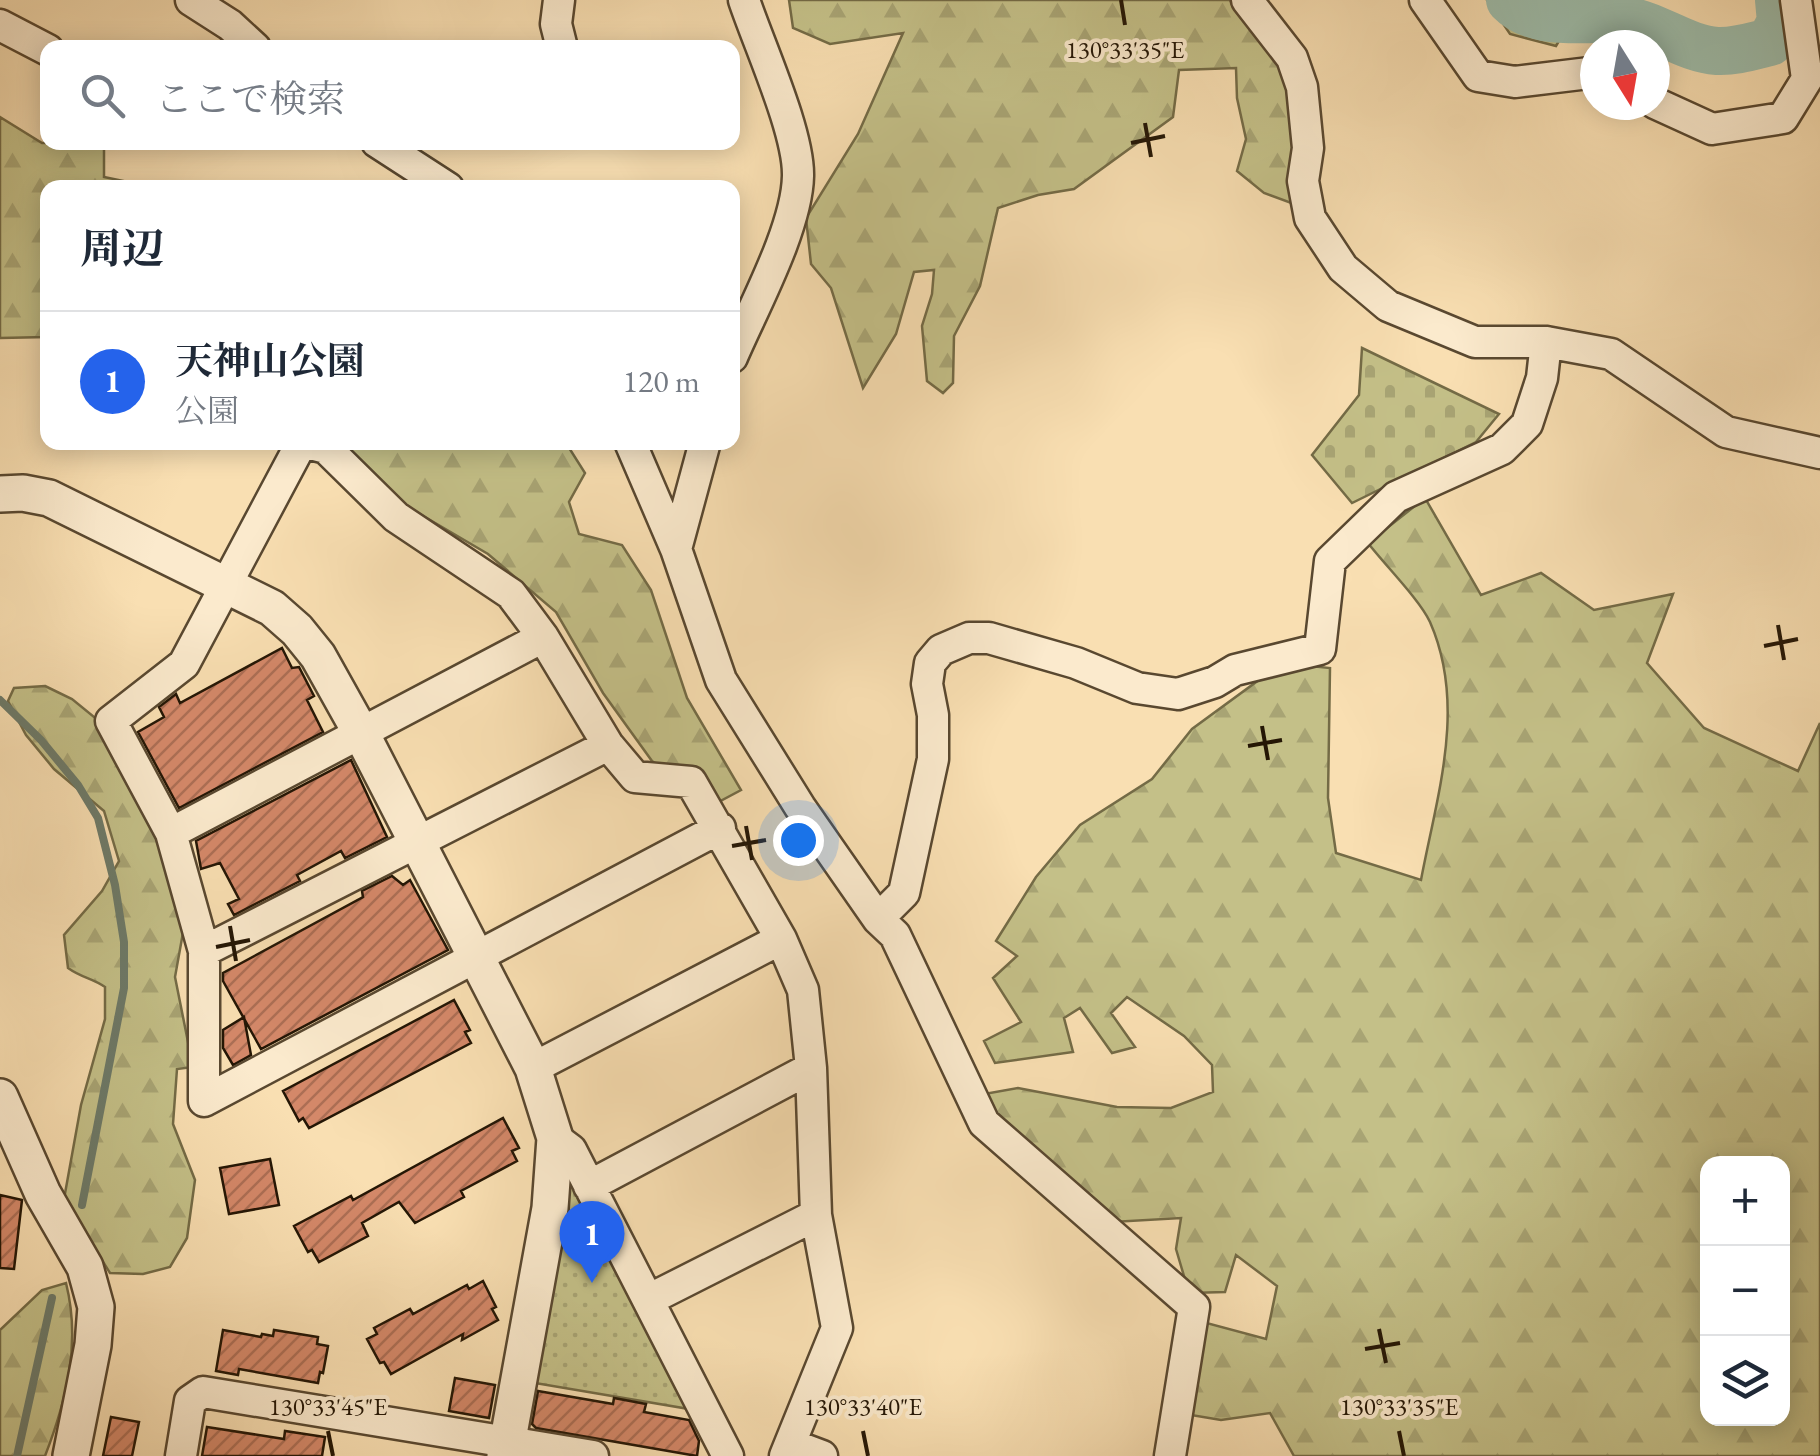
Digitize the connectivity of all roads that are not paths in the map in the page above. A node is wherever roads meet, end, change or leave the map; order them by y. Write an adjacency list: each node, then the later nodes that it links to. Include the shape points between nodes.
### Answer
1 (191, 0): 8 (street)
2 (559, 0): 9 (street)
3 (744, 0): 15 (street, via 792,139 798,176 784,234)
4 (1247, 0): 16 (street, via 1292,58 1302,87 1308,208 1343,268 1388,306 1474,342)
5 (1425, 0): 11 (street, via 1478,76 1516,82)
6 (1796, 0): 12 (street, via 1806,79 1783,118 1712,130)
7 (0, 25): 10 (street)
8 (246, 40)
9 (560, 40)
10 (40, 46)
11 (1580, 74)
12 (1670, 110)
13 (389, 150): 14 (street)
14 (436, 180)
15 (740, 338)
16 (1546, 342): 18 (street, via 1611,354); 33 (street, via 1527,424 1502,449 1396,498 1330,561 1320,649 1235,670 1178,694 1137,688 989,638 941,650 930,663 933,760 904,893)
17 (1820, 430): 18 (street)
18 (1726, 432): 23 (street)
19 (299, 450): 26 (street)
20 (328, 450): 27 (street, via 396,517 511,594)
21 (633, 450): 25 (street)
22 (703, 450): 25 (street)
23 (1820, 453)
24 (0, 494): 26 (street, via 48,498)
25 (676, 548): 33 (street, via 721,680)
26 (225, 584): 28 (street, via 272,608 297,630); 31 (street, via 184,664 111,722)
27 (543, 636): 28 (street); 29 (street)
28 (361, 733): 31 (street); 32 (street)
29 (608, 745): 30 (street, via 635,777 691,782); 32 (street)
30 (720, 828): 34 (street); 36 (street)
31 (171, 833): 35 (street)
32 (418, 843): 35 (street); 36 (street)
33 (878, 919): 51 (street, via 894,935 984,1123 1194,1307)
34 (780, 939): 37 (street); 38 (street, via 803,990)
35 (204, 951): 36 (street, via 204,1101)
36 (476, 958): 37 (street)
37 (533, 1068): 40 (street)
38 (811, 1068): 41 (street); 42 (street)
39 (0, 1096): 46 (street, via 43,1194 85,1267 96,1307)
40 (556, 1138): 41 (street, via 571,1150); 44 (street, via 550,1208)
41 (590, 1186): 43 (street)
42 (816, 1215): 43 (street); 45 (street, via 837,1328)
43 (650, 1299): 49 (street)
44 (506, 1449): 47 (street, via 203,1392 190,1401); 48 (street)
45 (787, 1450): 50 (street)
46 (70, 1456)
47 (181, 1456)
48 (593, 1456)
49 (728, 1456)
50 (822, 1456)
51 (1170, 1456)

